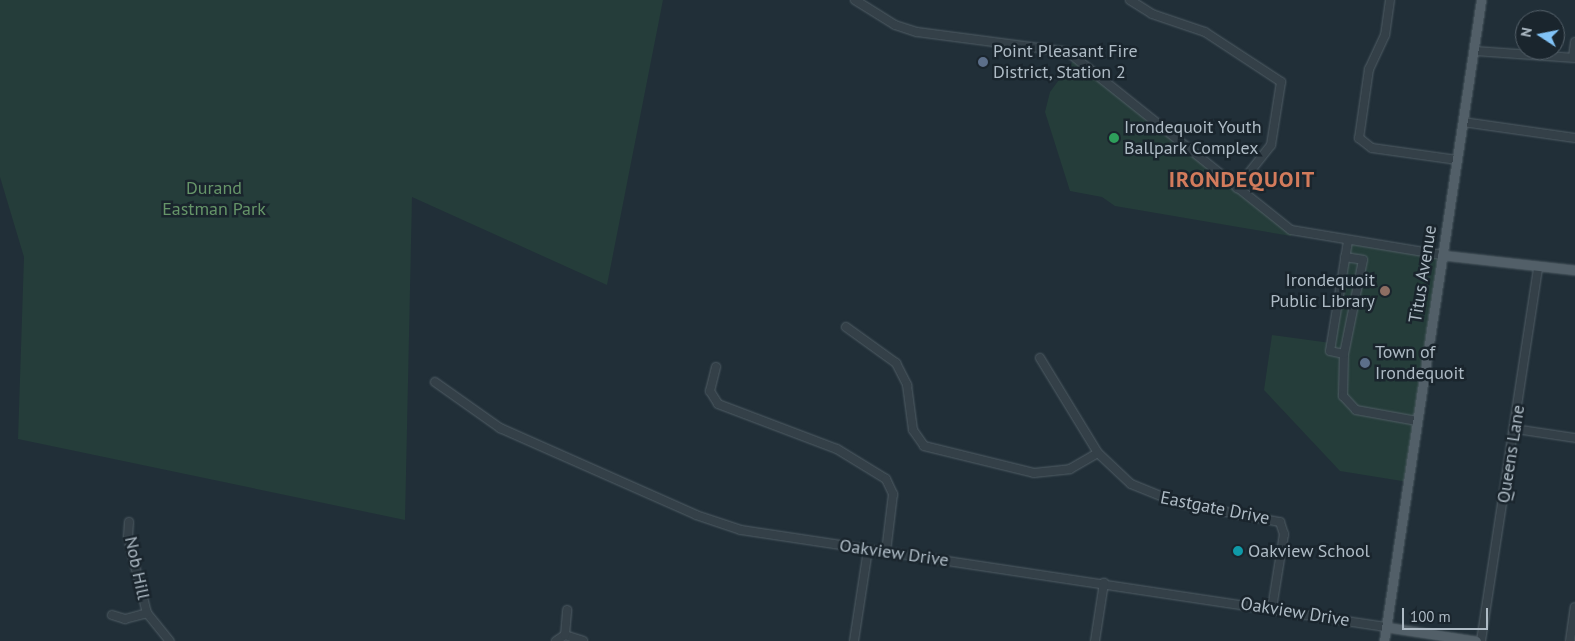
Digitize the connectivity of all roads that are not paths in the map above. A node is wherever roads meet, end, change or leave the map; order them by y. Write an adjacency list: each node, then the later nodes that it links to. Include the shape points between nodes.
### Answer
1 (854, 0): 11 (street, via 896,25 917,32 1068,52)
2 (1130, 0): 11 (street, via 1152,14 1206,32 1281,82 1271,145)
3 (1390, 0): 10 (street, via 1385,35 1369,69 1359,138 1372,148)
4 (1481, 0): 6 (main road, Titus Avenue)
5 (1575, 42): 7 (street)
6 (1475, 50): 7 (street); 8 (main road, Titus Avenue)
7 (1574, 58)
8 (1464, 122): 9 (street); 10 (main road, Titus Avenue)
9 (1575, 138)
10 (1457, 160): 13 (main road, Titus Avenue)
11 (1237, 188): 12 (street, via 1291,230)
12 (1348, 241): 13 (street); 14 (street)
13 (1442, 255): 15 (main road); 22 (main road, Titus Avenue)
14 (1345, 257): 18 (street, via 1330,351); 18 (street, via 1363,260)
15 (1538, 267): 16 (main road); 23 (street, Queens Lane)
16 (1575, 270)
17 (846, 327): 25 (street, via 896,362 906,385 912,430 924,446 994,460 1034,473 1070,469)
18 (1344, 354): 22 (street, via 1340,387 1344,398 1356,410)
19 (1040, 358): 25 (street, Eastgate Drive)
20 (716, 367): 28 (street, via 710,391 718,404 837,449 886,479 893,494)
21 (435, 382): 27 (street, Oakview Drive, via 500,428 696,515 776,538)
22 (1417, 421): 35 (main road, Titus Avenue)
23 (1515, 429): 24 (street); 44 (street, Queens Lane)
24 (1575, 438)
25 (1098, 453): 31 (street, Eastgate Drive, via 1122,478 1158,498 1280,522 1284,534)
26 (129, 522): 33 (street, Nob Hill, via 128,538)
27 (868, 549): 28 (street, Oakview Drive); 40 (street)
28 (886, 552): 29 (street, Oakview Drive)
29 (1104, 583): 31 (street, Oakview Drive); 41 (street)
30 (1575, 607): 45 (street)
31 (1272, 608): 35 (street, Oakview Drive)
32 (567, 610): 36 (street)
33 (147, 613): 34 (street, Nob Hill, via 125,619); 37 (street, Nob Hill)
34 (112, 616)
35 (1386, 627): 42 (main road, Titus Avenue); 43 (main road)
36 (565, 635): 38 (street); 39 (street)
37 (170, 641)
38 (556, 641)
39 (583, 641)
40 (854, 641)
41 (1095, 641)
42 (1384, 641)
43 (1476, 641)
44 (1481, 641)
45 (1570, 641)

